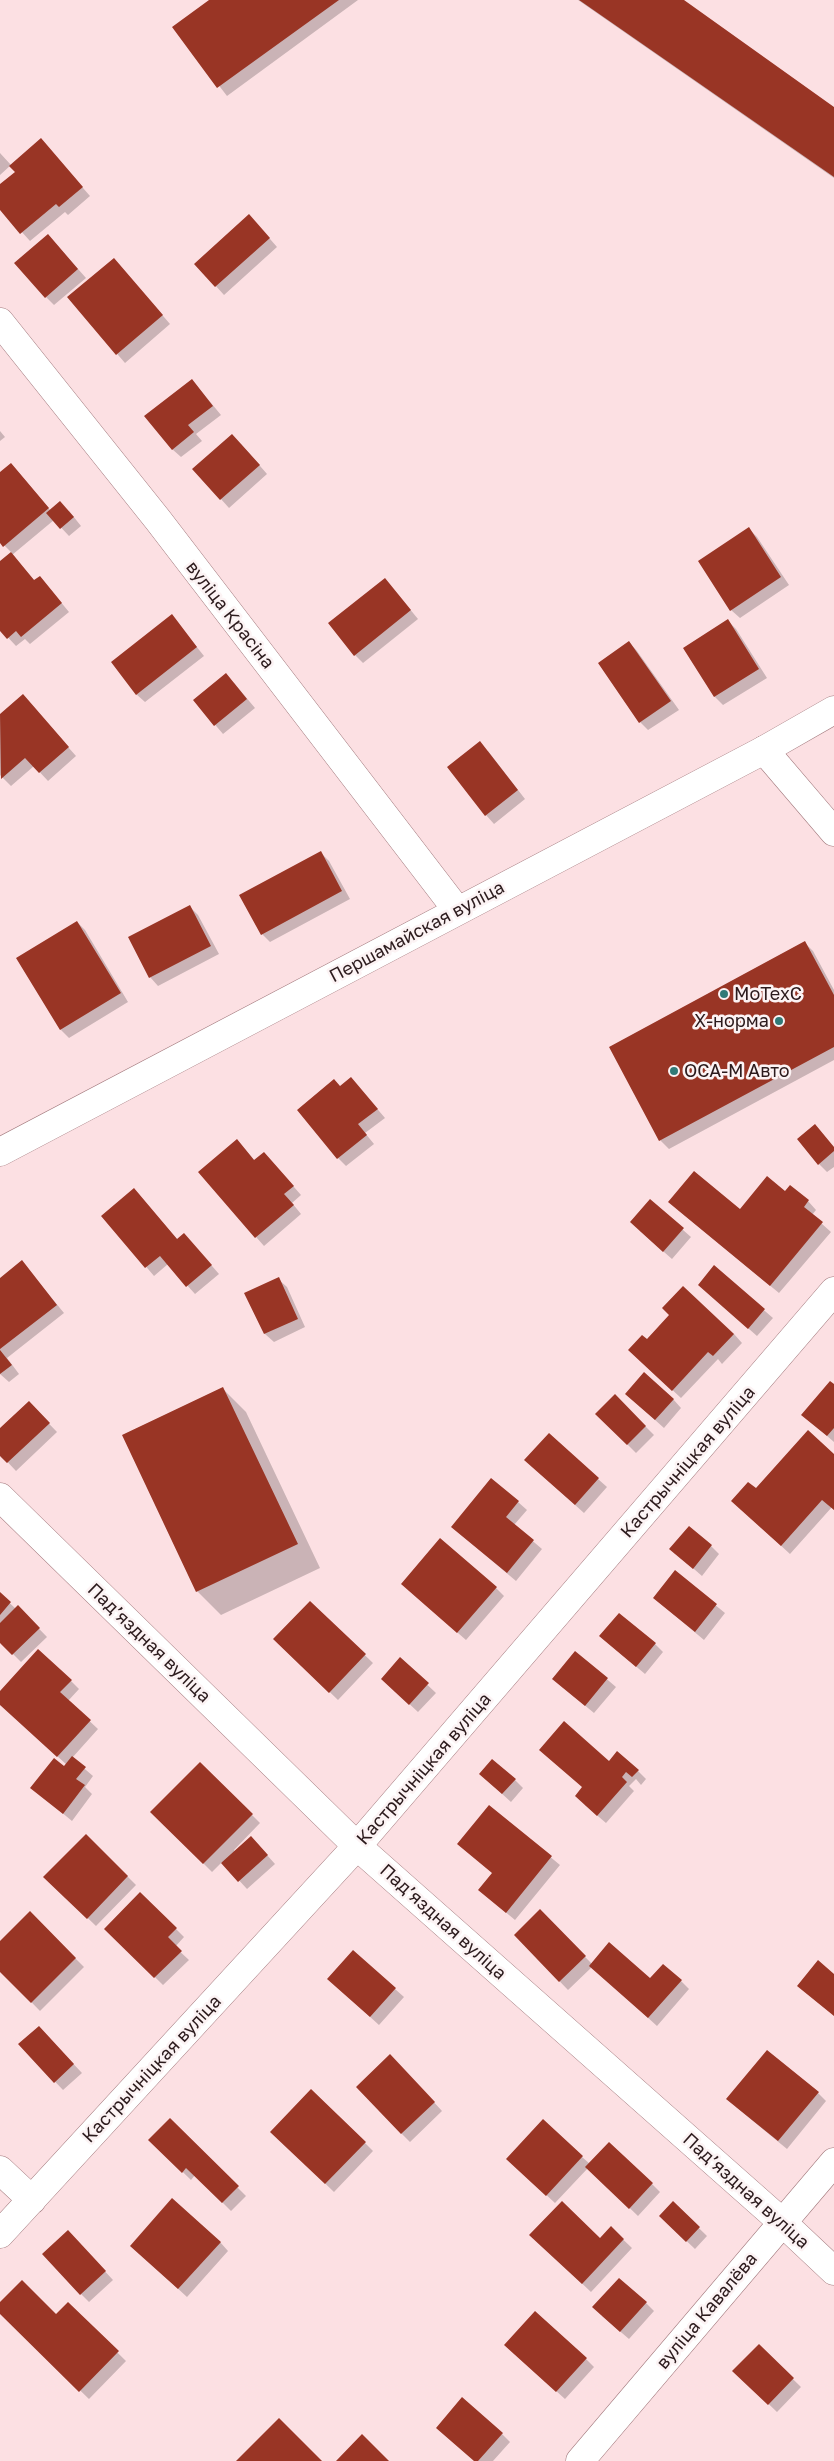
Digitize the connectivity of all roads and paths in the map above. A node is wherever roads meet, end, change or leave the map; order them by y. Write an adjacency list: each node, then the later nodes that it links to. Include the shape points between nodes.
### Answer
1 (0, 322): 5 (street, вуліца Красіна, via 158,520)
2 (834, 710): 3 (street, Першамайская вуліца)
3 (764, 750): 4 (street); 5 (street, Першамайская вуліца)
4 (834, 832)
5 (457, 910): 6 (street, Першамайская вуліца)
6 (0, 1152)
7 (834, 1291): 9 (street, Кастрычніцкая вуліца)
8 (0, 1496): 9 (street, Падʼяздная вуліца)
9 (357, 1846): 12 (street, Кастрычніцкая вуліца); 13 (street, Падʼяздная вуліца)
10 (834, 2162): 13 (street, вуліца Кавалёва)
11 (0, 2170): 12 (street)
12 (32, 2200): 14 (street, Кастрычніцкая вуліца)
13 (782, 2223): 15 (street, Падʼяздная вуліца); 16 (street, вуліца Кавалёва)
14 (0, 2234)
15 (834, 2271)
16 (580, 2461)

